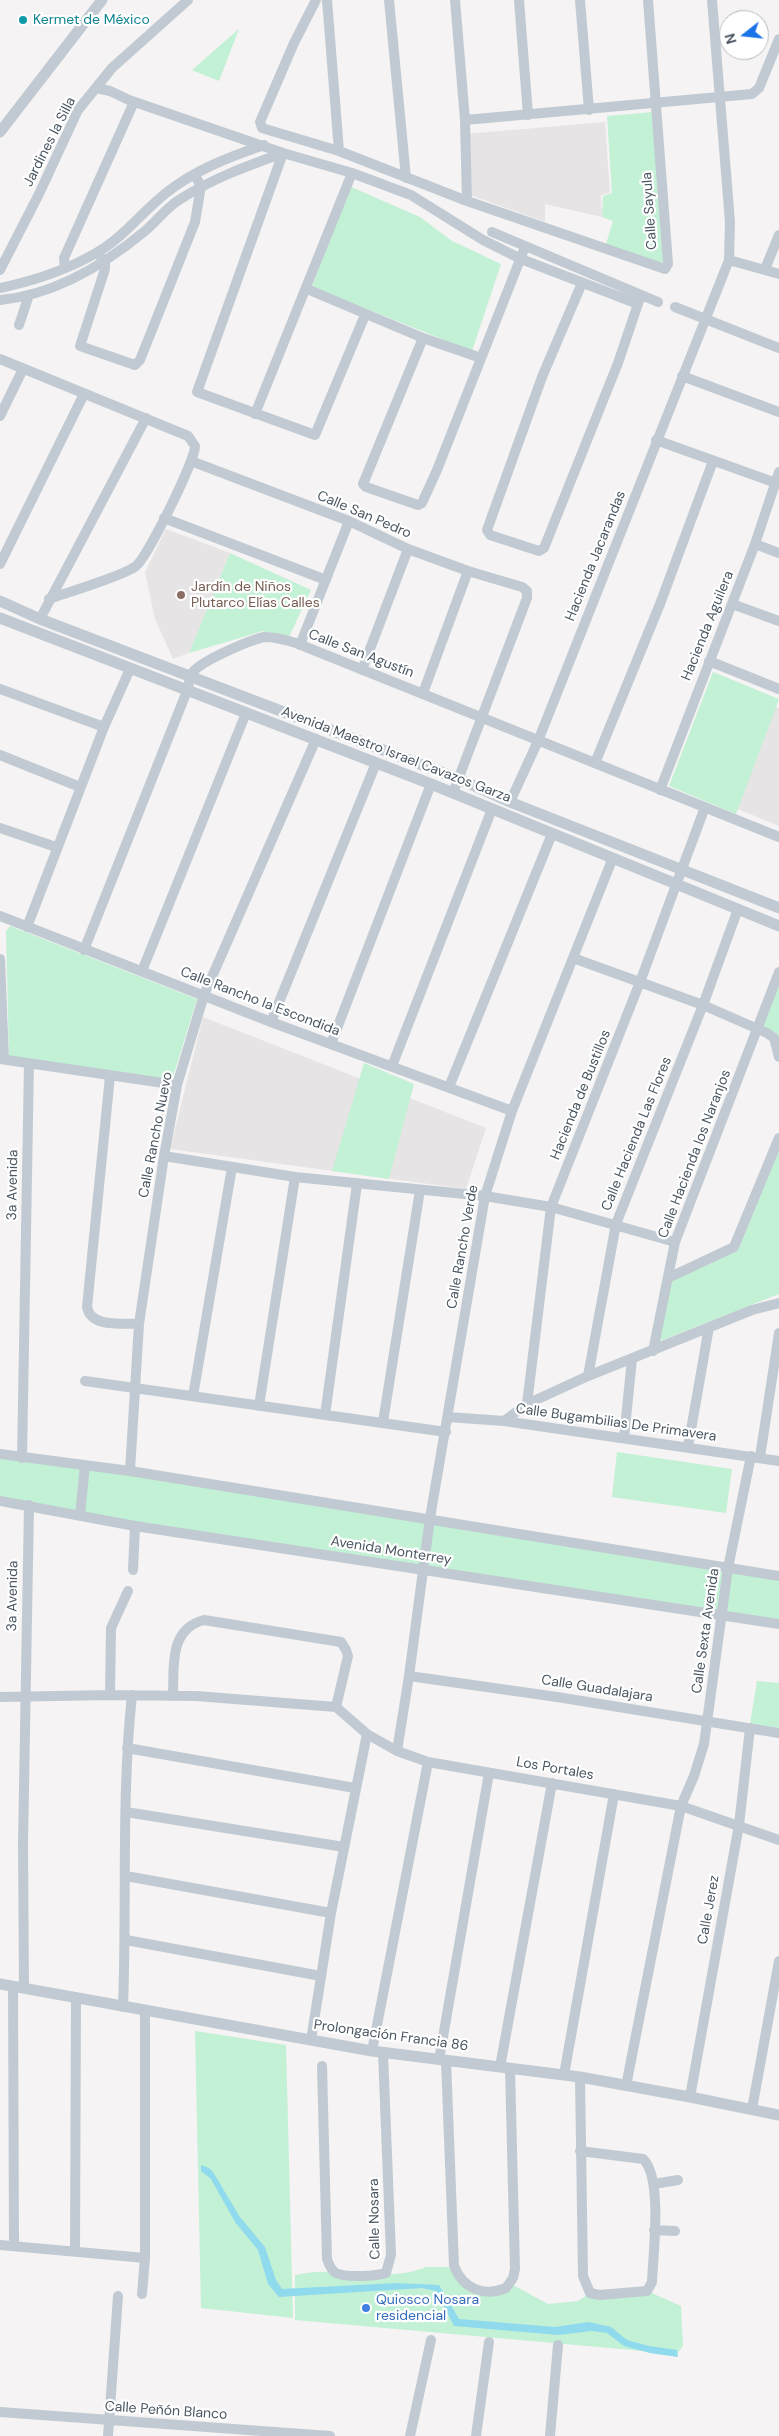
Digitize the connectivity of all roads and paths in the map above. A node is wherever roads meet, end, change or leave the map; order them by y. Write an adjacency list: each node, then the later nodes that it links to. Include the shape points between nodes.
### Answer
1 (102, 0): 19 (street)
2 (188, 0): 12 (street, Jardines la Silla, via 112,68)
3 (316, 0): 21 (street, via 287,58 260,126)
4 (327, 0): 21 (street)
5 (389, 0): 25 (street)
6 (455, 0): 18 (street)
7 (518, 0): 17 (street)
8 (580, 0): 16 (street)
9 (648, 0): 15 (street, Calle Sayula)
10 (712, 0): 13 (street, Hacienda Jacarandas)
11 (779, 39): 13 (street, via 757,91)
12 (96, 88): 14 (street); 37 (street, Jardines la Silla, via 78,110)
13 (721, 97): 15 (street); 33 (street, Hacienda Jacarandas, via 730,222)
14 (134, 102): 20 (street); 35 (street, via 64,258)
15 (657, 104): 16 (street); 27 (street, Calle Sayula, via 666,268)
16 (589, 110): 17 (street)
17 (528, 114): 18 (street)
18 (465, 120): 27 (street)
19 (0, 132)
20 (264, 145): 22 (street); 24 (street)
21 (339, 151): 25 (street)
22 (283, 153): 23 (street); 26 (street); 58 (street, via 197,391)
23 (352, 173): 32 (street, via 411,195 483,240); 41 (street)
24 (194, 174): 26 (street); 31 (street, via 164,194)
25 (406, 178): 27 (street)
26 (201, 186): 34 (street, via 170,206); 34 (street, via 195,222 136,365 80,346)
27 (466, 201)
28 (492, 232): 30 (street)
29 (779, 234): 36 (street)
30 (525, 247): 32 (street); 44 (street)
31 (98, 253): 34 (street); 35 (street)
32 (521, 259): 39 (street); 52 (street)
33 (729, 260): 36 (street); 48 (street, Hacienda Jacarandas)
34 (105, 263): 42 (street)
35 (65, 268): 40 (street)
36 (765, 269): 38 (street)
37 (0, 270)
38 (779, 274)
39 (582, 283): 44 (street); 44 (street, via 542,377 494,508 487,532 490,535 542,551 618,363)
40 (0, 288)
41 (307, 289): 47 (street); 58 (street)
42 (29, 296): 43 (street); 49 (street)
43 (0, 300)
44 (639, 300): 45 (street)
45 (658, 302)
46 (675, 307): 48 (street)
47 (365, 315): 50 (street); 58 (street, via 313,435)
48 (706, 320): 51 (street); 55 (street, Hacienda Jacarandas)
49 (18, 325)
50 (423, 338): 52 (street); 52 (street, via 363,484 366,487 420,505)
51 (779, 348)
52 (481, 358)
53 (0, 359): 54 (street)
54 (23, 369): 56 (street); 59 (street)
55 (682, 376): 57 (street); 61 (street, Hacienda Jacarandas)
56 (84, 394): 60 (street); 71 (street)
57 (779, 412)
58 (256, 414)
59 (0, 416)
60 (146, 418): 63 (street, via 188,436 195,446); 74 (street)
61 (656, 440): 62 (street); 93 (street, Hacienda Jacarandas)
62 (713, 460): 65 (street); 96 (street, via 660,604)
63 (191, 461): 66 (street); 67 (street, Calle San Pedro)
64 (779, 472): 65 (street, Hacienda Aguilera)
65 (777, 483): 68 (street, Hacienda Aguilera)
66 (164, 518): 73 (street); 74 (street, via 137,566)
67 (349, 521): 69 (street, Calle San Pedro); 73 (street)
68 (755, 544): 70 (street); 76 (street, Hacienda Aguilera)
69 (408, 548): 72 (street, Calle San Pedro); 83 (street)
70 (779, 553)
71 (0, 564)
72 (468, 571): 88 (street); 90 (street, Calle San Pedro, via 522,587 527,598)
73 (326, 580): 80 (street)
74 (50, 599): 78 (street)
75 (0, 601): 78 (street, Avenida Maestro Israel Cavazos Garza)
76 (732, 604): 79 (street); 81 (street, Hacienda Aguilera)
77 (0, 618): 82 (street, Avenida Maestro Israel Cavazos Garza)
78 (40, 619): 84 (street, Avenida Maestro Israel Cavazos Garza)
79 (779, 621)
80 (300, 645): 83 (street, Calle San Agustín); 84 (street, Calle San Agustín, via 283,639 261,638 206,662)
81 (709, 662): 86 (street); 100 (street, Hacienda Aguilera)
82 (130, 669): 87 (street, Avenida Maestro Israel Cavazos Garza); 91 (street)
83 (362, 670): 88 (street, Calle San Agustín)
84 (191, 675): 87 (street); 97 (street, Avenida Maestro Israel Cavazos Garza)
85 (0, 689): 91 (street)
86 (779, 689)
87 (187, 690): 89 (street, Avenida Maestro Israel Cavazos Garza); 117 (street)
88 (423, 693): 90 (street, Calle San Agustín)
89 (246, 713): 92 (street, Avenida Maestro Israel Cavazos Garza); 120 (street)
90 (480, 718): 93 (street, Calle San Agustín); 97 (street)
91 (104, 727): 99 (street)
92 (316, 740): 95 (street, Avenida Maestro Israel Cavazos Garza); 123 (street, Calle Rancho Nuevo)
93 (538, 740): 96 (street, Calle San Agustín); 102 (street, Hacienda Jacarandas)
94 (0, 755): 99 (street)
95 (376, 763): 98 (street, Avenida Maestro Israel Cavazos Garza); 125 (street)
96 (594, 763): 100 (street, Calle San Agustín)
97 (459, 779): 101 (street); 102 (street, Avenida Maestro Israel Cavazos Garza)
98 (431, 784): 101 (street, Avenida Maestro Israel Cavazos Garza); 127 (street)
99 (80, 787): 108 (street)
100 (660, 790): 103 (street, Calle San Agustín)
101 (453, 793): 104 (street, Avenida Maestro Israel Cavazos Garza)
102 (510, 802): 110 (street, Avenida Maestro Israel Cavazos Garza)
103 (705, 807): 107 (street, Calle San Agustín); 110 (street, Hacienda de Bustillos)
104 (492, 809): 106 (street, Avenida Maestro Israel Cavazos Garza); 131 (street)
105 (0, 828): 108 (street)
106 (552, 834): 109 (street, Avenida Maestro Israel Cavazos Garza); 134 (street)
107 (779, 836)
108 (56, 847): 116 (street)
109 (612, 860): 111 (street, Avenida Maestro Israel Cavazos Garza); 118 (street, Calle Rancho Verde)
110 (681, 870): 111 (street, Hacienda de Bustillos); 112 (street, Avenida Maestro Israel Cavazos Garza)
111 (676, 885): 113 (street, Avenida Maestro Israel Cavazos Garza); 122 (street, Hacienda de Bustillos)
112 (779, 908)
113 (738, 910): 115 (street, Avenida Maestro Israel Cavazos Garza); 124 (street, Calle Hacienda Las Flores)
114 (0, 916): 116 (street, Calle Rancho la Escondida)
115 (779, 926)
116 (27, 927): 117 (street, Calle Rancho la Escondida)
117 (84, 950): 120 (street, Calle Rancho la Escondida)
118 (573, 958): 122 (street); 135 (street, Calle Rancho Verde)
119 (0, 959): 129 (street)
120 (142, 971): 123 (street, Calle Rancho la Escondida)
121 (779, 972): 126 (street, Calle Hacienda los Naranjos)
122 (640, 982): 124 (street); 143 (street, Hacienda de Bustillos)
123 (204, 995): 125 (street, Calle Rancho la Escondida); 133 (street, Calle Rancho Nuevo)
124 (703, 1005): 126 (street); 144 (street, Calle Hacienda Las Flores)
125 (271, 1022): 127 (street, Calle Rancho la Escondida)
126 (758, 1029): 128 (street, via 774,1038); 145 (street, Calle Hacienda los Naranjos)
127 (331, 1044): 131 (street, Calle Rancho la Escondida)
128 (779, 1057)
129 (2, 1059): 130 (street)
130 (29, 1063): 132 (street); 168 (street, 3a Avenida)
131 (392, 1066): 134 (street, Calle Rancho la Escondida)
132 (110, 1076): 133 (street); 148 (street, via 86,1298 89,1314 101,1322)
133 (177, 1085): 137 (street, Calle Rancho Nuevo)
134 (449, 1087): 135 (street, Calle Rancho la Escondida)
135 (512, 1111): 142 (street, Calle Rancho Verde)
136 (779, 1138): 146 (street, via 734,1247)
137 (164, 1156): 138 (street); 148 (street, Calle Rancho Nuevo)
138 (232, 1167): 139 (street); 156 (street)
139 (295, 1177): 140 (street); 158 (street)
140 (357, 1184): 141 (street); 159 (street)
141 (420, 1190): 142 (street); 162 (street)
142 (485, 1196): 143 (street); 160 (street, Calle Rancho Verde)
143 (551, 1208): 144 (street); 157 (street, Hacienda de Bustillos)
144 (616, 1224): 145 (street); 153 (street, Calle Hacienda Las Flores)
145 (675, 1242): 146 (street, Calle Hacienda los Naranjos)
146 (668, 1278): 151 (street, Calle Hacienda los Naranjos)
147 (779, 1303): 149 (street)
148 (140, 1324): 155 (street, Calle Rancho Nuevo)
149 (708, 1327): 151 (street); 165 (street)
150 (779, 1333): 167 (street, Calle Sexta Avenida)
151 (653, 1351): 152 (street)
152 (632, 1359): 153 (street); 164 (street)
153 (588, 1376): 157 (street)
154 (85, 1381): 155 (street)
155 (135, 1388): 156 (street); 171 (street, Calle Rancho Nuevo)
156 (193, 1396): 158 (street)
157 (527, 1404): 161 (street)
158 (259, 1406): 159 (street)
159 (325, 1414): 162 (street)
160 (448, 1417): 161 (street, Calle Bugambilias De Primavera); 163 (street, Calle Rancho Verde)
161 (504, 1421): 164 (street, Calle Bugambilias De Primavera)
162 (383, 1422): 163 (street)
163 (446, 1432): 175 (street, Calle Rancho Verde)
164 (624, 1438): 165 (street, Calle Bugambilias De Primavera)
165 (688, 1447): 167 (street, Calle Bugambilias De Primavera)
166 (0, 1454): 168 (street)
167 (755, 1457): 169 (street, Calle Bugambilias De Primavera); 177 (street, Calle Sexta Avenida)
168 (22, 1458): 170 (street)
169 (779, 1461)
170 (85, 1465): 171 (street); 174 (street)
171 (130, 1471): 175 (street)
172 (0, 1501): 173 (street, Avenida Monterrey)
173 (29, 1505): 174 (street, Avenida Monterrey); 189 (street, 3a Avenida)
174 (80, 1515): 176 (street, Avenida Monterrey)
175 (430, 1518): 177 (street); 178 (street, Calle Rancho Verde)
176 (135, 1526): 178 (street, Avenida Monterrey); 179 (street)
177 (728, 1568): 180 (street); 182 (street, Calle Sexta Avenida)
178 (423, 1569): 182 (street, Avenida Monterrey); 184 (street, Calle Rancho Verde)
179 (133, 1570)
180 (779, 1576)
181 (128, 1591): 185 (street, via 111,1628)
182 (722, 1615): 183 (street, Avenida Monterrey); 191 (street, Calle Sexta Avenida)
183 (779, 1624)
184 (409, 1676): 191 (street, Calle Guadalajara); 196 (street, Calle Rancho Verde)
185 (110, 1695): 186 (street); 189 (street)
186 (132, 1695): 187 (street); 195 (street)
187 (173, 1695): 190 (street); 190 (street, via 174,1664 180,1634 204,1620 341,1642 348,1656)
188 (0, 1697): 189 (street)
189 (25, 1697): 213 (street, 3a Avenida)
190 (336, 1706): 194 (street, Los Portales)
191 (708, 1720): 192 (street, Calle Guadalajara); 202 (street, Calle Sexta Avenida, via 701,1756)
192 (750, 1728): 193 (street, Calle Guadalajara); 204 (street, Calle Jerez)
193 (779, 1733)
194 (367, 1734): 196 (street, Los Portales); 200 (street)
195 (126, 1748): 200 (street); 203 (street)
196 (397, 1751): 197 (street, Los Portales)
197 (428, 1762): 198 (street, Los Portales); 218 (street)
198 (489, 1773): 199 (street, Los Portales); 219 (street)
199 (552, 1783): 201 (street, Los Portales); 221 (street)
200 (355, 1788): 206 (street)
201 (614, 1794): 202 (street, Los Portales); 222 (street)
202 (681, 1806): 204 (street, Los Portales); 224 (street, Calle Sexta Avenida)
203 (126, 1812): 206 (street); 207 (street)
204 (739, 1825): 205 (street, Los Portales); 225 (street, Calle Jerez)
205 (779, 1840)
206 (344, 1847): 208 (street)
207 (126, 1876): 208 (street); 209 (street)
208 (331, 1913): 211 (street)
209 (126, 1940): 211 (street); 215 (street)
210 (779, 1961): 226 (street)
211 (321, 1976): 217 (street)
212 (0, 1984): 213 (street, Prolongación Francia 86)
213 (18, 1987): 214 (street, Prolongación Francia 86); 234 (street, 3a Avenida)
214 (76, 1999): 215 (street, Prolongación Francia 86); 235 (street)
215 (123, 2007): 216 (street, Prolongación Francia 86)
216 (145, 2010): 217 (street, Prolongación Francia 86); 236 (street)
217 (312, 2040): 218 (street, Prolongación Francia 86)
218 (377, 2052): 219 (street, Prolongación Francia 86); 220 (street, Calle Nosara, via 391,2255 386,2273 379,2275 342,2275 330,2267 327,2259)
219 (443, 2060): 221 (street, Prolongación Francia 86); 221 (street, via 454,2266 458,2277 477,2290 499,2291 511,2284 515,2268)
220 (322, 2066)
221 (505, 2067): 222 (street, Prolongación Francia 86)
222 (564, 2075): 223 (street, Prolongación Francia 86)
223 (580, 2077): 224 (street, Prolongación Francia 86); 228 (street)
224 (626, 2086): 225 (street, Prolongación Francia 86)
225 (690, 2096): 226 (street, Prolongación Francia 86)
226 (752, 2109): 227 (street, Prolongación Francia 86)
227 (779, 2115)
228 (580, 2151): 230 (street, via 643,2159 648,2164); 231 (street, via 583,2276 590,2292 647,2291 652,2282)
229 (678, 2180): 230 (street)
230 (654, 2184): 231 (street)
231 (654, 2230): 232 (street)
232 (675, 2231)
233 (0, 2245): 234 (street)
234 (14, 2246): 235 (street)
235 (75, 2251): 236 (street)
236 (145, 2258): 237 (street)
237 (142, 2294)
238 (118, 2296): 243 (street)
239 (431, 2340): 246 (street)
240 (489, 2342): 247 (street)
241 (558, 2345): 248 (street)
242 (0, 2412): 243 (street, Calle Peñón Blanco)
243 (109, 2420): 244 (street); 245 (street, Calle Peñón Blanco)
244 (108, 2436)
245 (330, 2436)
246 (410, 2436)
247 (476, 2436)
248 (550, 2436)

